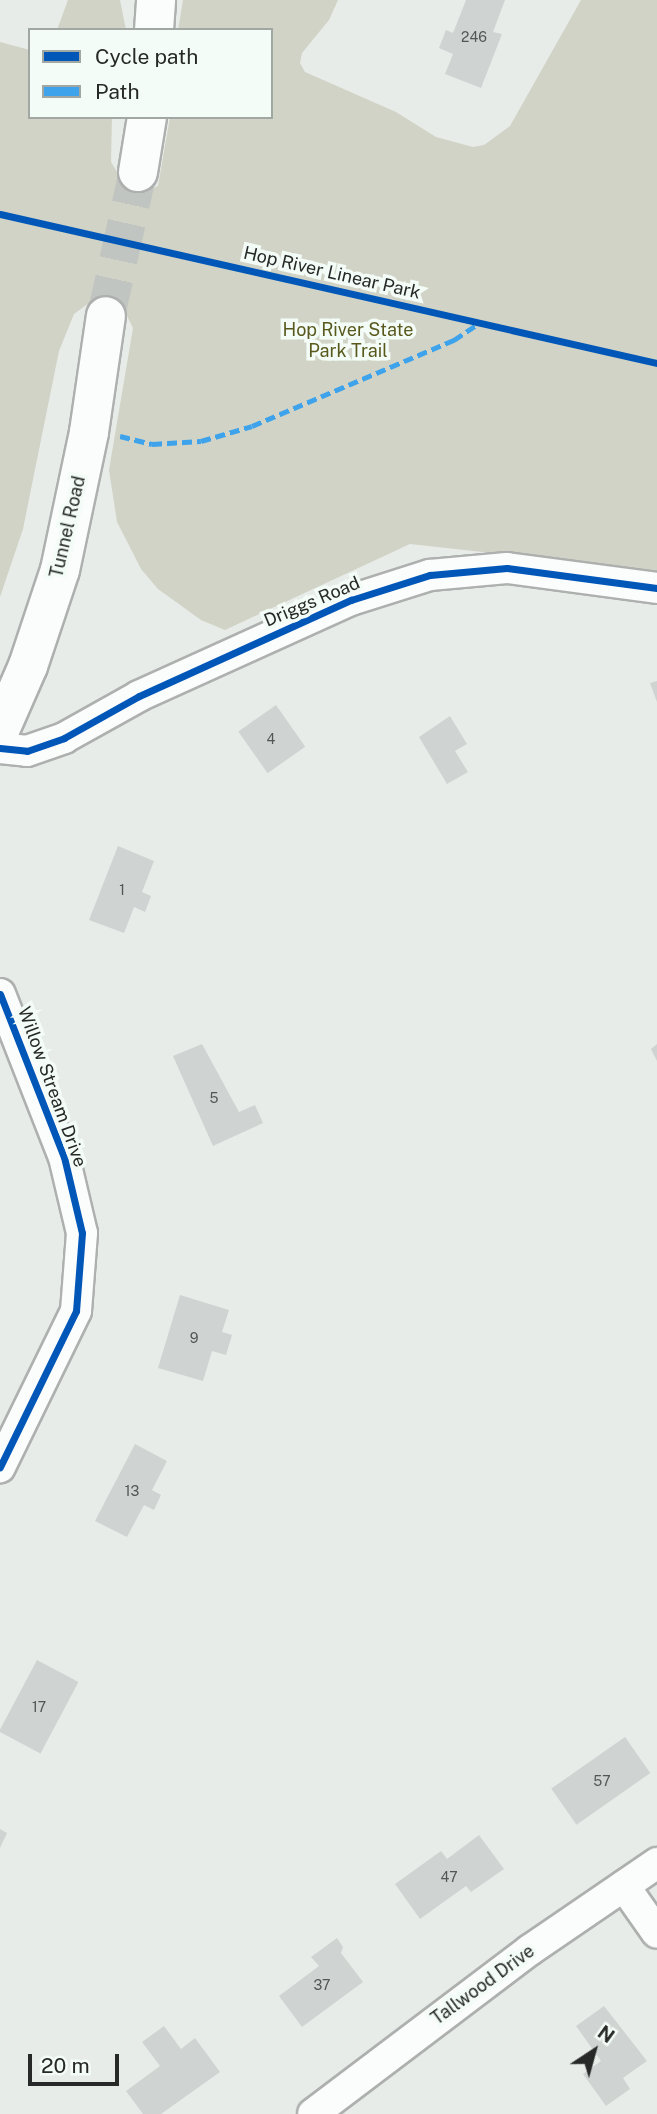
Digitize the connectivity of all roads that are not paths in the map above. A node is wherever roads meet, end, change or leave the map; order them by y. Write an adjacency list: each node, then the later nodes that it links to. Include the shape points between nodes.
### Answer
1 (156, 0): 2 (main road)
2 (153, 28)
3 (147, 119): 4 (main road)
4 (138, 172)
5 (106, 316): 7 (main road, Tunnel Road, via 89,432 60,570 28,666)
6 (657, 588): 8 (street, Driggs Road, via 507,568 430,575 351,600 139,696 64,738 27,751)
7 (0, 730)
8 (0, 748)
9 (0, 994): 10 (street, Willow Stream Drive, via 64,1157 82,1233 76,1311)
10 (0, 1467)
11 (657, 1863): 12 (street, Tallwood Drive)
12 (624, 1886): 13 (street); 14 (street, Tallwood Drive, via 530,1950)
13 (657, 1933)
14 (313, 2114)

